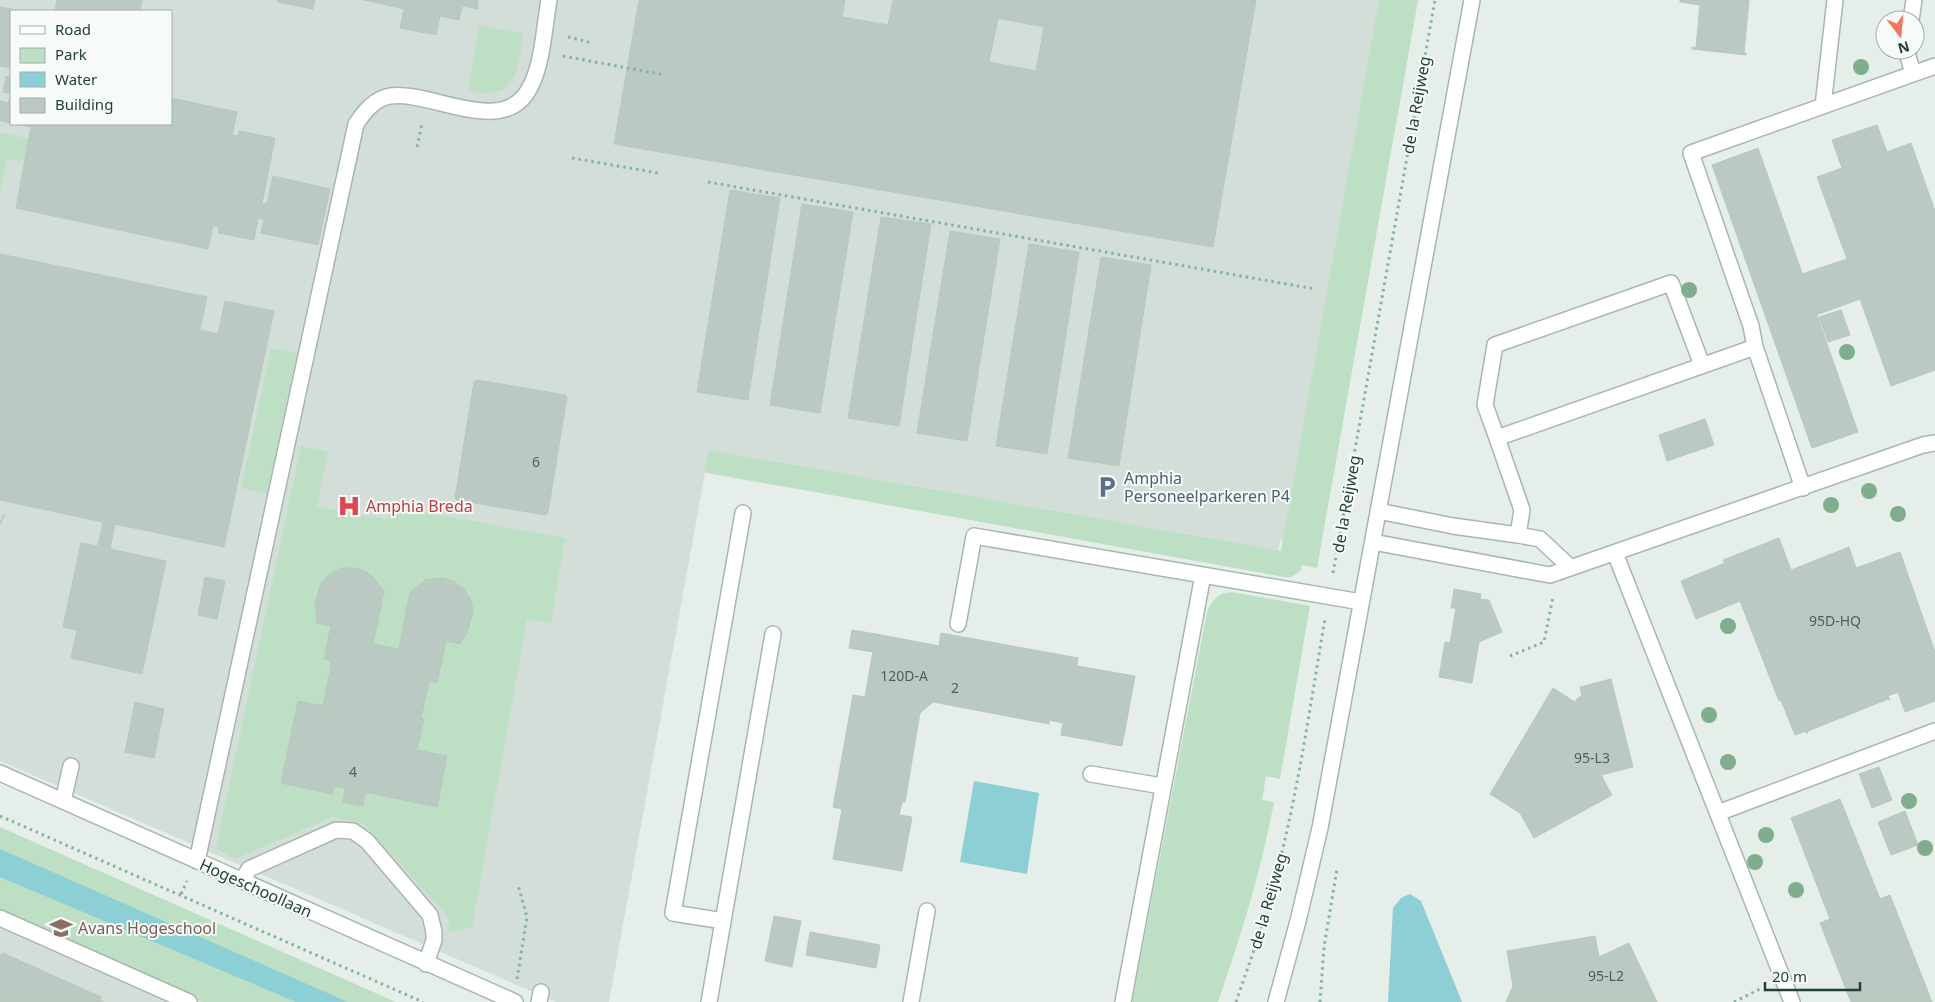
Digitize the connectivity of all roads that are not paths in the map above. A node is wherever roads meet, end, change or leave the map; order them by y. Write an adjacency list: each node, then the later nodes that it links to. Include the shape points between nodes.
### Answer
1 (549, 0): 30 (street, via 535,78 517,103 501,110 484,112 389,96 375,102 356,124)
2 (1472, 0): 13 (street, de la Reijweg)
3 (1835, 0): 7 (street)
4 (1909, 60): 6 (street)
5 (1935, 66): 6 (street)
6 (1913, 74): 7 (street)
7 (1823, 106): 8 (street, via 1691,153 1751,326)
8 (1755, 347): 9 (street); 12 (street)
9 (1702, 366): 10 (street); 10 (street, via 1671,283 1652,289 1495,345 1485,405)
10 (1497, 438): 15 (street, via 1522,510)
11 (1935, 443): 12 (street)
12 (1804, 488): 17 (street)
13 (1378, 511): 15 (street); 16 (street, de la Reijweg)
14 (743, 513): 34 (street, via 674,913)
15 (1518, 535): 18 (street, via 1540,539)
16 (1373, 542): 18 (street); 20 (street, de la Reijweg)
17 (1614, 553): 18 (street); 29 (street)
18 (1560, 571)
19 (1203, 575): 20 (street); 21 (street, via 974,536); 27 (street)
20 (1361, 602): 41 (street, de la Reijweg, via 1320,828)
21 (958, 624)
22 (773, 634): 34 (street)
23 (1935, 731): 29 (street)
24 (71, 766): 28 (street)
25 (0, 773): 28 (street, Hogeschoollaan)
26 (1091, 774): 27 (street)
27 (1162, 786): 40 (street)
28 (63, 801): 30 (street, Hogeschoollaan)
29 (1718, 813): 42 (street)
30 (197, 861): 31 (street, Hogeschoollaan)
31 (242, 882): 35 (street, Hogeschoollaan); 35 (street, via 249,868 336,830 353,831 367,841 430,915 434,940)
32 (927, 911): 39 (street)
33 (0, 918): 36 (street)
34 (723, 921): 38 (street)
35 (426, 964): 37 (street, Hogeschoollaan)
36 (189, 1002)
37 (513, 1002)
38 (709, 1002)
39 (911, 1002)
40 (1122, 1002)
41 (1276, 1002)
42 (1792, 1002)

